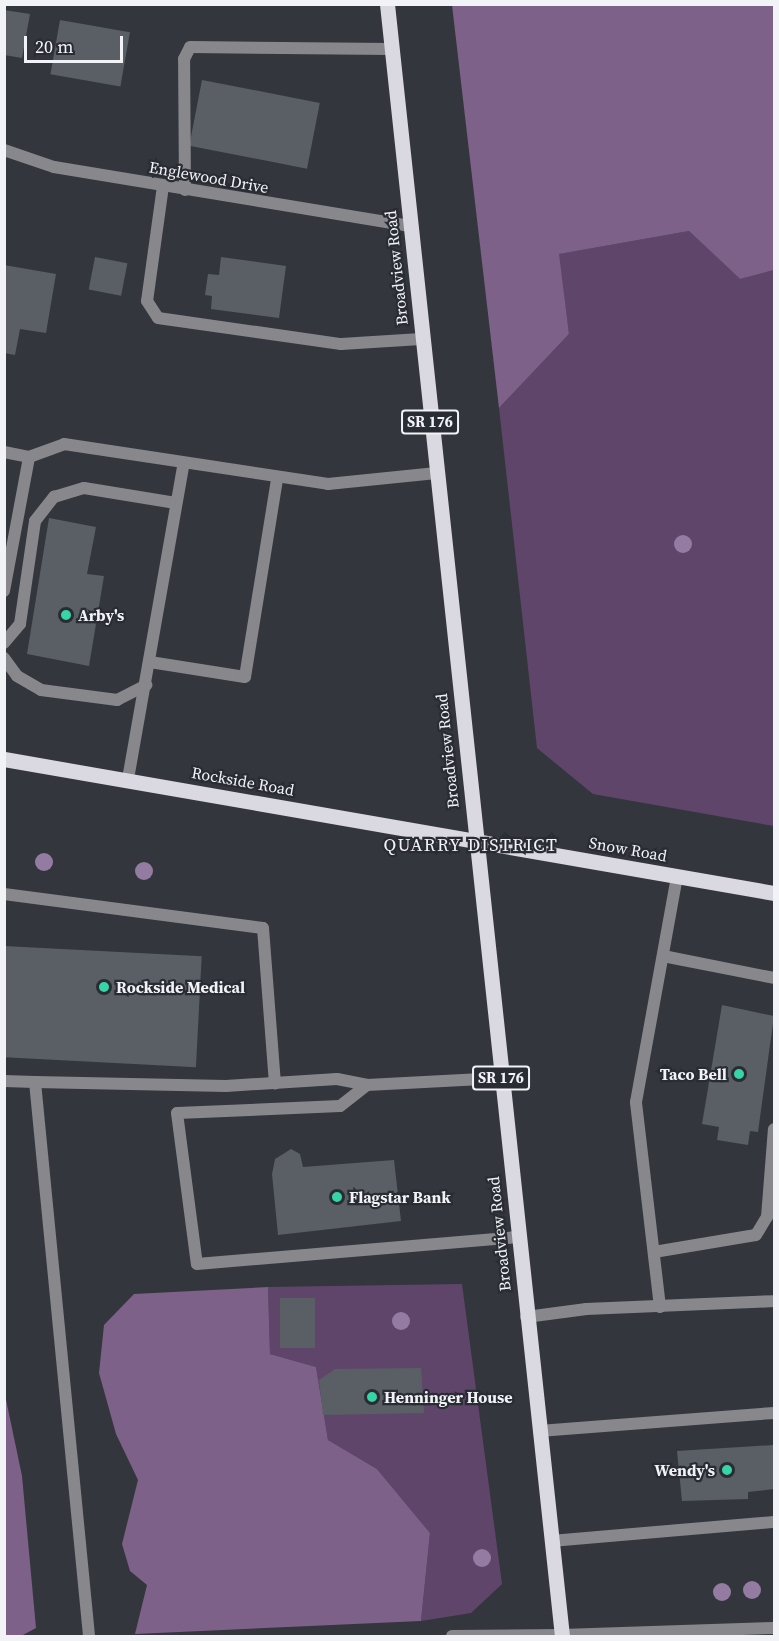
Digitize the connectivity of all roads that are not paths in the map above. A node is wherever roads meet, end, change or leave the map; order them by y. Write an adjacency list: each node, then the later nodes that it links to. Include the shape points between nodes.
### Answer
1 (387, 4): 2 (main road, Broadview Road / SR 176)
2 (391, 49): 5 (street, via 190,47 184,59); 6 (main road, Broadview Road / SR 176)
3 (4, 150): 4 (street, Englewood Drive, via 54,167)
4 (163, 186): 5 (street, Englewood Drive); 7 (street, via 147,301 158,318 341,344)
5 (185, 190): 6 (street, Englewood Drive)
6 (410, 226): 7 (main road, Broadview Road / SR 176)
7 (421, 339): 11 (main road, Broadview Road / SR 176)
8 (4, 452): 9 (street)
9 (28, 457): 10 (street, via 64,444); 14 (street)
10 (184, 463): 12 (street); 13 (street)
11 (436, 473): 12 (street, via 328,484); 21 (main road, Broadview Road / SR 176)
12 (277, 479): 17 (street, via 245,676)
13 (176, 503): 15 (street, via 84,488 54,497 35,521 20,624); 17 (street)
14 (4, 591)
15 (4, 643)
16 (4, 658): 18 (street, via 16,676 41,690 117,700)
17 (150, 662): 18 (street)
18 (146, 685): 20 (street)
19 (4, 759): 20 (main road, Rockside Road)
20 (128, 779): 21 (main road, Rockside Road)
21 (475, 839): 22 (main road, Snow Road); 27 (main road, Broadview Road / SR 176)
22 (677, 876): 23 (main road, Snow Road); 25 (street)
23 (774, 892)
24 (4, 894): 30 (street, via 263,928)
25 (663, 956): 26 (street); 34 (street, via 636,1102)
26 (774, 978)
27 (501, 1078): 31 (street); 33 (main road, Broadview Road / SR 176)
28 (4, 1081): 29 (street)
29 (35, 1082): 30 (street); 43 (street)
30 (275, 1084): 31 (street, via 337,1079)
31 (367, 1085): 33 (street, via 340,1106 177,1113 197,1264)
32 (774, 1129): 34 (street, via 767,1217 756,1235)
33 (518, 1237): 37 (main road, Broadview Road / SR 176)
34 (654, 1252): 36 (street)
35 (774, 1301): 36 (street)
36 (660, 1307): 37 (street, via 586,1308)
37 (526, 1317): 39 (main road, Broadview Road / SR 176)
38 (774, 1413): 39 (street)
39 (539, 1431): 41 (main road, Broadview Road / SR 176)
40 (774, 1522): 41 (street)
41 (551, 1541): 45 (main road, Broadview Road / SR 176)
42 (774, 1628): 45 (street)
43 (89, 1636)
44 (453, 1636): 45 (street)
45 (562, 1636)

